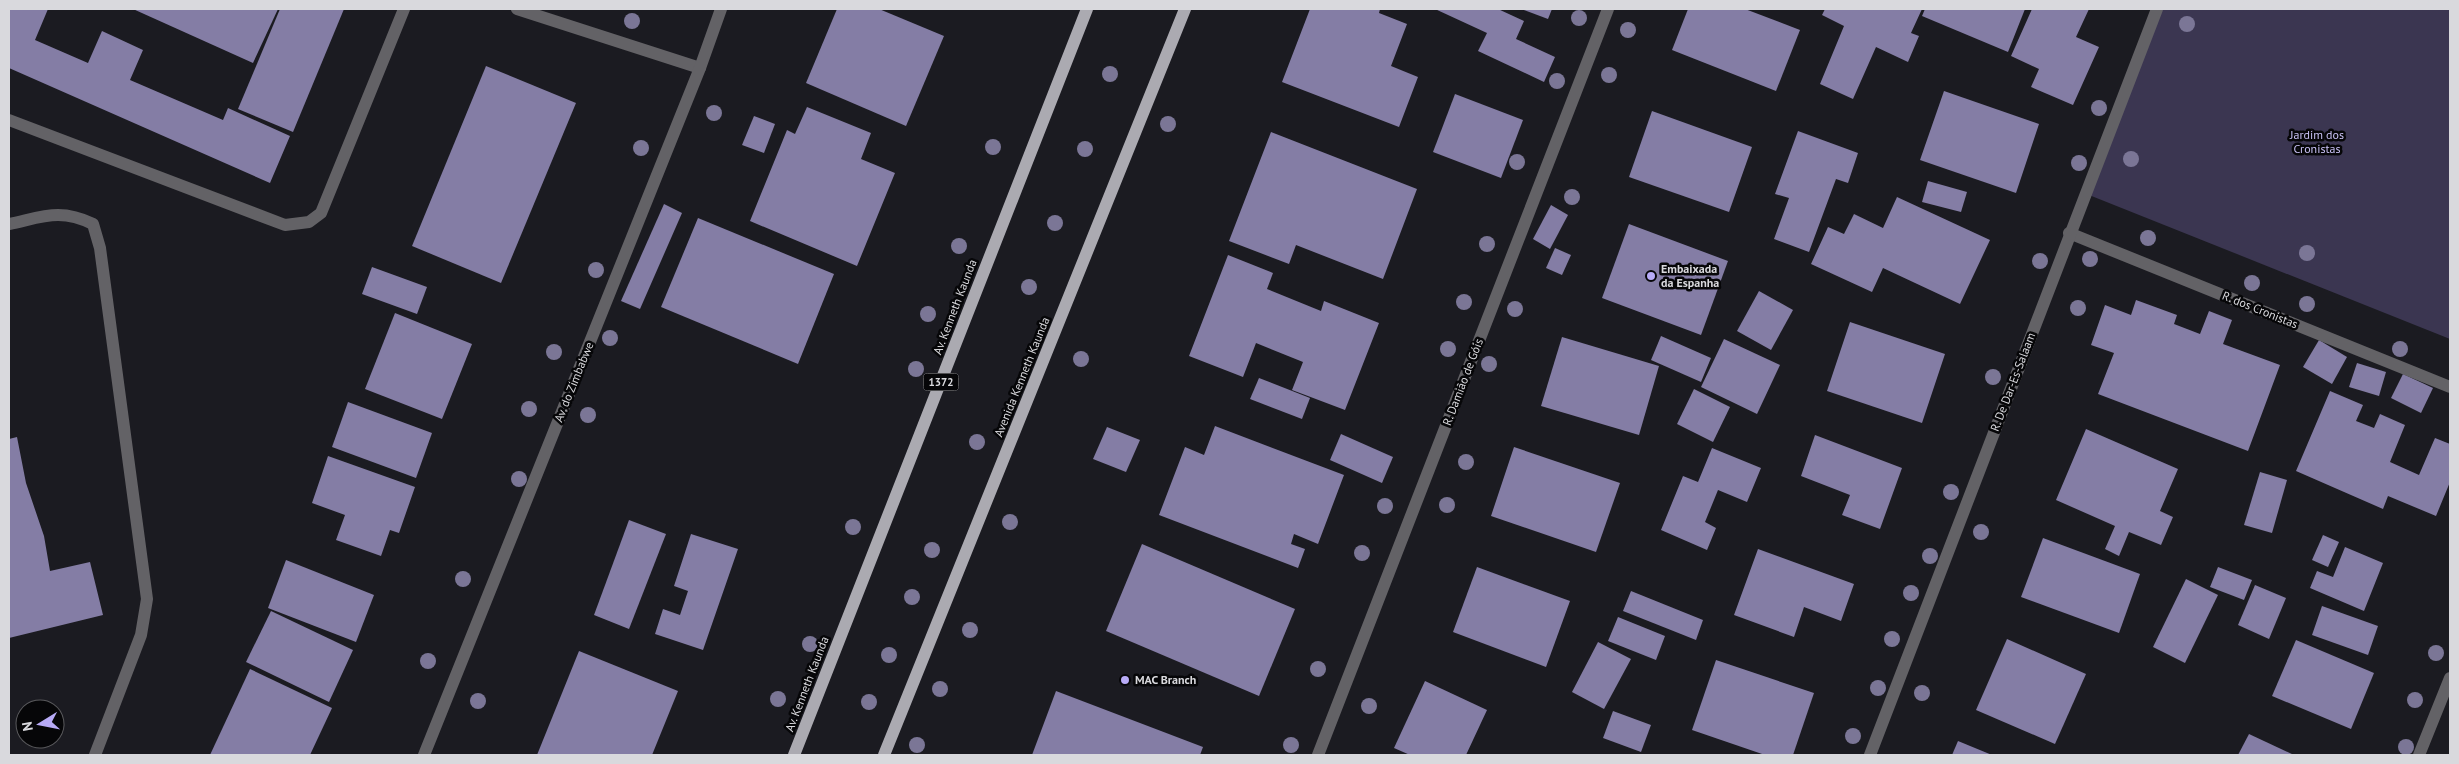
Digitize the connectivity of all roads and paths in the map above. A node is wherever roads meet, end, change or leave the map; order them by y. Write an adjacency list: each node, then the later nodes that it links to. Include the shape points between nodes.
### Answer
1 (404, 9): 9 (street, via 321,213 309,222 285,225)
2 (517, 9): 8 (street)
3 (721, 9): 8 (street, Av. do Zimbabwe)
4 (1087, 9): 16 (main road, Av. Kenneth Kaunda / 1372)
5 (1185, 9): 17 (main road, Avenida Kenneth Kaunda)
6 (1608, 9): 18 (street, R. Damião de Góis)
7 (2157, 9): 11 (street, R. De Dar-Es-Salaam)
8 (700, 68): 15 (street, Av. do Zimbabwe)
9 (9, 120)
10 (9, 224): 14 (street, via 53,214 76,216 93,224 100,248 147,599 141,635)
11 (2069, 233): 12 (street, R. dos Cronistas); 19 (street, R. De Dar-Es-Salaam)
12 (2450, 387)
13 (2450, 678): 20 (street)
14 (95, 755)
15 (424, 755)
16 (794, 755)
17 (884, 755)
18 (1318, 755)
19 (1870, 755)
20 (2419, 755)

